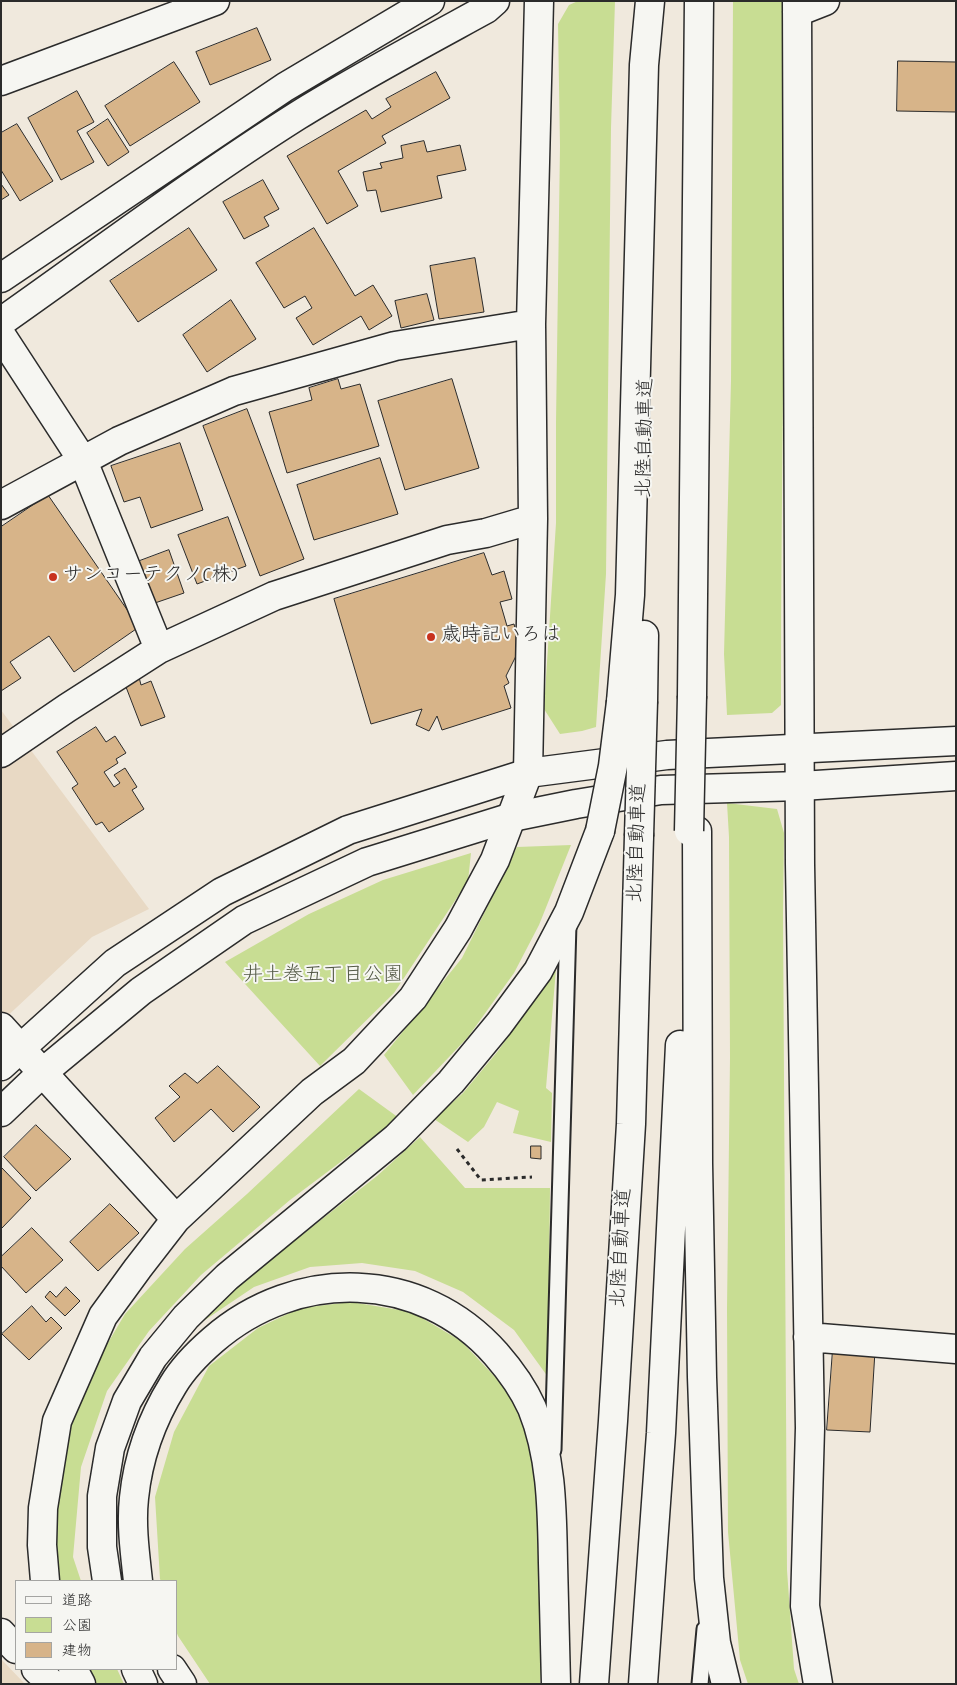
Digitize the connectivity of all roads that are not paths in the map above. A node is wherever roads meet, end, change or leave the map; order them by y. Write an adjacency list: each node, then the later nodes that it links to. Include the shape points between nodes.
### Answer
1 (215, 1): 9 (main road)
2 (430, 1): 10 (main road, via 285,87)
3 (495, 1): 11 (main road, via 297,116)
4 (539, 1): 12 (main road)
5 (652, 1): 18 (main road, 北陸自動車道)
6 (699, 1): 26 (main road, bridge)
7 (825, 1): 8 (main road)
8 (797, 7): 20 (main road)
9 (1, 81)
10 (1, 278)
11 (1, 322)
12 (531, 324): 14 (main road, via 395,346 234,391 119,441); 16 (main road)
13 (1, 335): 14 (main road)
14 (83, 461): 15 (main road); 17 (main road)
15 (1, 505)
16 (534, 519): 17 (main road, via 447,540 274,596); 22 (main road)
17 (158, 649): 21 (main road)
18 (632, 702): 27 (main road, bridge, via 613,766 600,831); 51 (main road, 北陸自動車道, bridge, via 639,836 631,1124)
19 (956, 741): 20 (main road)
20 (801, 748): 22 (main road, via 667,755); 24 (main road)
21 (1, 753)
22 (528, 773): 25 (main road); 29 (main road, via 348,830 222,892 115,963)
23 (956, 776): 24 (main road)
24 (801, 786): 25 (main road, via 661,790); 33 (main road)
25 (512, 817): 30 (main road, via 367,862 244,920 141,991); 32 (main road, via 495,860 458,929 413,998 354,1061 312,1092)
26 (693, 831): 36 (main road); 52 (main road, via 661,1433)
27 (569, 912): 35 (lane); 38 (main road, via 538,971 451,1082 396,1138 227,1277 186,1317 153,1357 127,1401 110,1448 102,1496 102,1547)
28 (1, 1027): 29 (main road)
29 (10, 1057): 30 (main road)
30 (42, 1073): 31 (main road); 32 (main road)
31 (1, 1112)
32 (176, 1219): 37 (main road, via 103,1316 57,1421 43,1508)
33 (808, 1337): 34 (main road); 55 (main road, via 810,1428 805,1606)
34 (956, 1349)
35 (552, 1497): 39 (main road, via 544,1448 531,1407 512,1371 483,1339 450,1314 412,1297 372,1288 330,1288 292,1295 256,1310 228,1327 199,1352 174,1384 141,1457 133,1500); 50 (main road)
36 (709, 1578): 53 (lane); 54 (main road, via 716,1643)
37 (46, 1580)
38 (107, 1580)
39 (138, 1580)
40 (1, 1633): 41 (main road)
41 (15, 1648)
42 (37, 1670): 46 (main road)
43 (74, 1670): 47 (main road)
44 (136, 1670): 48 (main road)
45 (173, 1670): 49 (main road)
46 (52, 1684)
47 (82, 1684)
48 (143, 1684)
49 (182, 1684)
50 (556, 1684)
51 (594, 1684)
52 (643, 1684)
53 (700, 1684)
54 (726, 1684)
55 (818, 1684)

